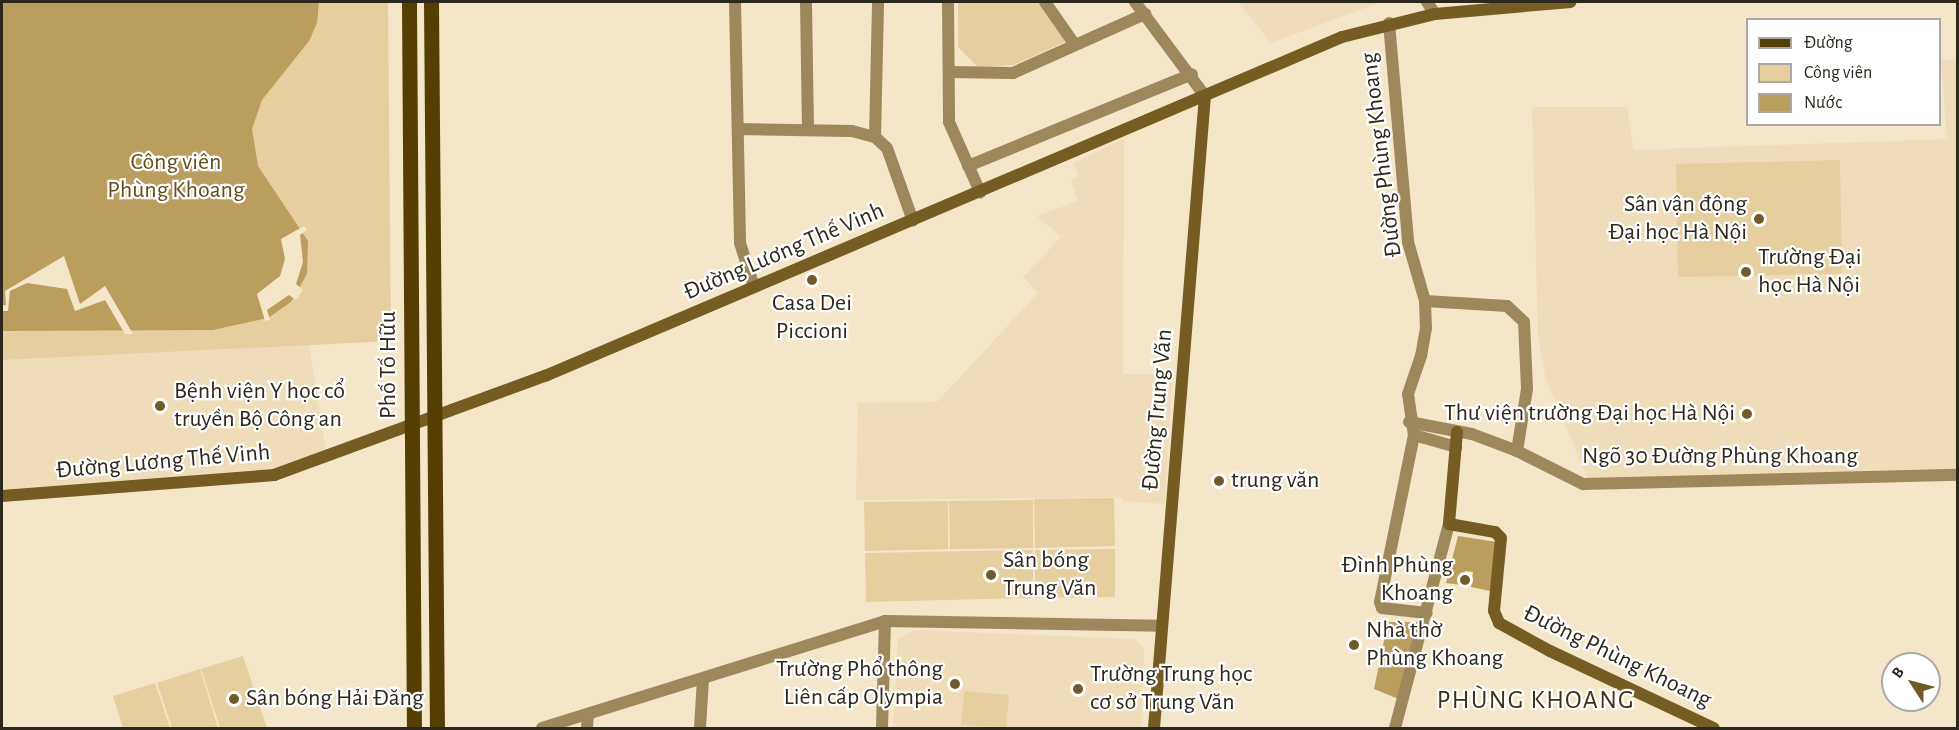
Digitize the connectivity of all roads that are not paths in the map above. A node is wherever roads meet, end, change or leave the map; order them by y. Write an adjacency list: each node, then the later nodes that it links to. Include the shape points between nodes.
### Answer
1 (409, 2): 28 (main road, Phố Tố Hữu)
2 (432, 2): 26 (main road, Phố Tố Hữu)
3 (735, 2): 18 (street)
4 (806, 2): 19 (street)
5 (878, 2): 20 (street)
6 (948, 2): 15 (street)
7 (1045, 2): 14 (street)
8 (1136, 2): 11 (street)
9 (1426, 2): 12 (street)
10 (1570, 2): 12 (street, Đường Lương Thế Vinh)
11 (1145, 14): 14 (street); 16 (street)
12 (1436, 14): 13 (street, Đường Lương Thế Vinh)
13 (1389, 23): 17 (street, Đường Lương Thế Vinh, via 1342,37); 25 (street, Đường Phùng Khoang, via 1408,242)
14 (1075, 45): 15 (street, via 1013,73)
15 (948, 72): 21 (street, via 949,122)
16 (1192, 74): 17 (street); 21 (street)
17 (1205, 96): 22 (street, Đường Lương Thế Vinh); 38 (street, Đường Trung Văn)
18 (738, 129): 19 (street); 24 (street, via 740,243)
19 (808, 130): 20 (street, via 852,131)
20 (875, 137): 23 (street, via 887,148)
21 (968, 166): 22 (street)
22 (980, 192): 23 (street, Đường Lương Thế Vinh)
23 (913, 221): 24 (street, Đường Lương Thế Vinh)
24 (754, 287): 26 (street, Đường Lương Thế Vinh, via 551,373)
25 (1425, 301): 27 (street, Đường Phùng Khoang, via 1421,356 1408,394); 32 (street, via 1507,306 1524,322 1527,389)
26 (437, 416): 28 (street, Đường Lương Thế Vinh); 42 (main road, Phố Tố Hữu)
27 (1409, 422): 29 (street); 30 (street, Đường Phùng Khoang)
28 (411, 426): 34 (street, Đường Lương Thế Vinh, via 274,475); 41 (main road, Phố Tố Hữu)
29 (1457, 432): 31 (street); 32 (street, Ngõ 30 Đường Phùng Khoang)
30 (1414, 435): 31 (street); 36 (street, via 1380,602 1382,608)
31 (1456, 447): 35 (street)
32 (1517, 451): 33 (street, Ngõ 30 Đường Phùng Khoang, via 1583,484)
33 (1958, 475)
34 (2, 496)
35 (1449, 524): 36 (street); 49 (street, Đường Phùng Khoang, via 1495,532 1501,538 1494,611 1499,623)
36 (1427, 613): 48 (street)
37 (885, 621): 38 (street); 39 (street); 46 (street)
38 (1160, 626): 47 (street, Đường Trung Văn)
39 (704, 679): 40 (street); 45 (street)
40 (588, 715): 43 (street); 44 (street)
41 (414, 729)
42 (437, 729)
43 (542, 729)
44 (587, 729)
45 (700, 729)
46 (882, 729)
47 (1154, 729)
48 (1395, 729)
49 (1714, 729)

